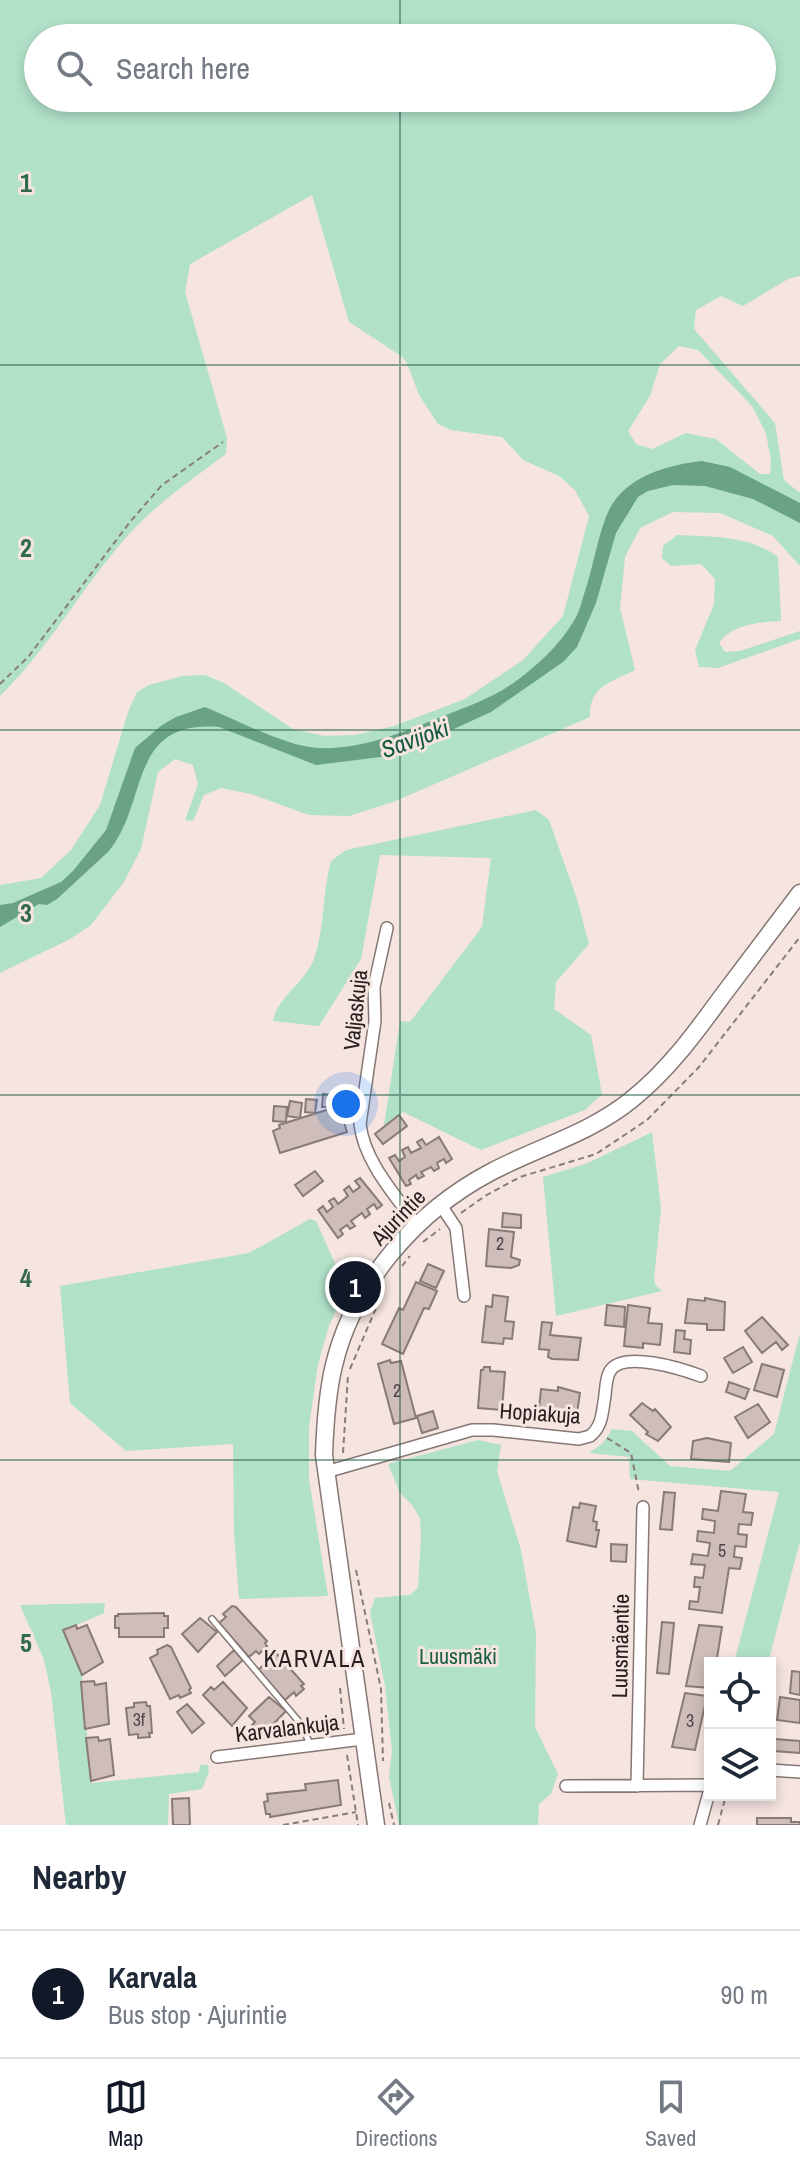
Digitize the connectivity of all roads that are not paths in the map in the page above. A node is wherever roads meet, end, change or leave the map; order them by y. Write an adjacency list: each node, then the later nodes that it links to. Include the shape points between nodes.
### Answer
1 (800, 893): 3 (street, Ajurintie, via 695,1033 635,1097 590,1128 491,1172)
2 (387, 928): 4 (street, Valjaskuja, via 374,987 361,1138)
3 (440, 1204): 4 (street, Ajurintie); 5 (street, via 456,1228)
4 (416, 1224): 7 (street, Ajurintie, via 382,1265 349,1322 334,1363 326,1410)
5 (464, 1296)
6 (701, 1376): 7 (street, Hopiakuja, via 633,1362 615,1366 608,1376 602,1420 595,1433 579,1439 472,1430)
7 (326, 1472): 10 (street, Ajurintie)
8 (643, 1507): 16 (street, Luusmäentie)
9 (212, 1619): 11 (lane, via 301,1724)
10 (363, 1739): 11 (street, Karvalankuja); 19 (street, Ajurintie)
11 (310, 1745): 12 (street, Karvalankuja)
12 (217, 1757)
13 (776, 1770): 14 (street)
14 (800, 1772)
15 (566, 1786): 16 (street)
16 (637, 1786): 17 (street)
17 (704, 1787)
18 (706, 1801): 20 (street)
19 (376, 1825)
20 (700, 1825)

